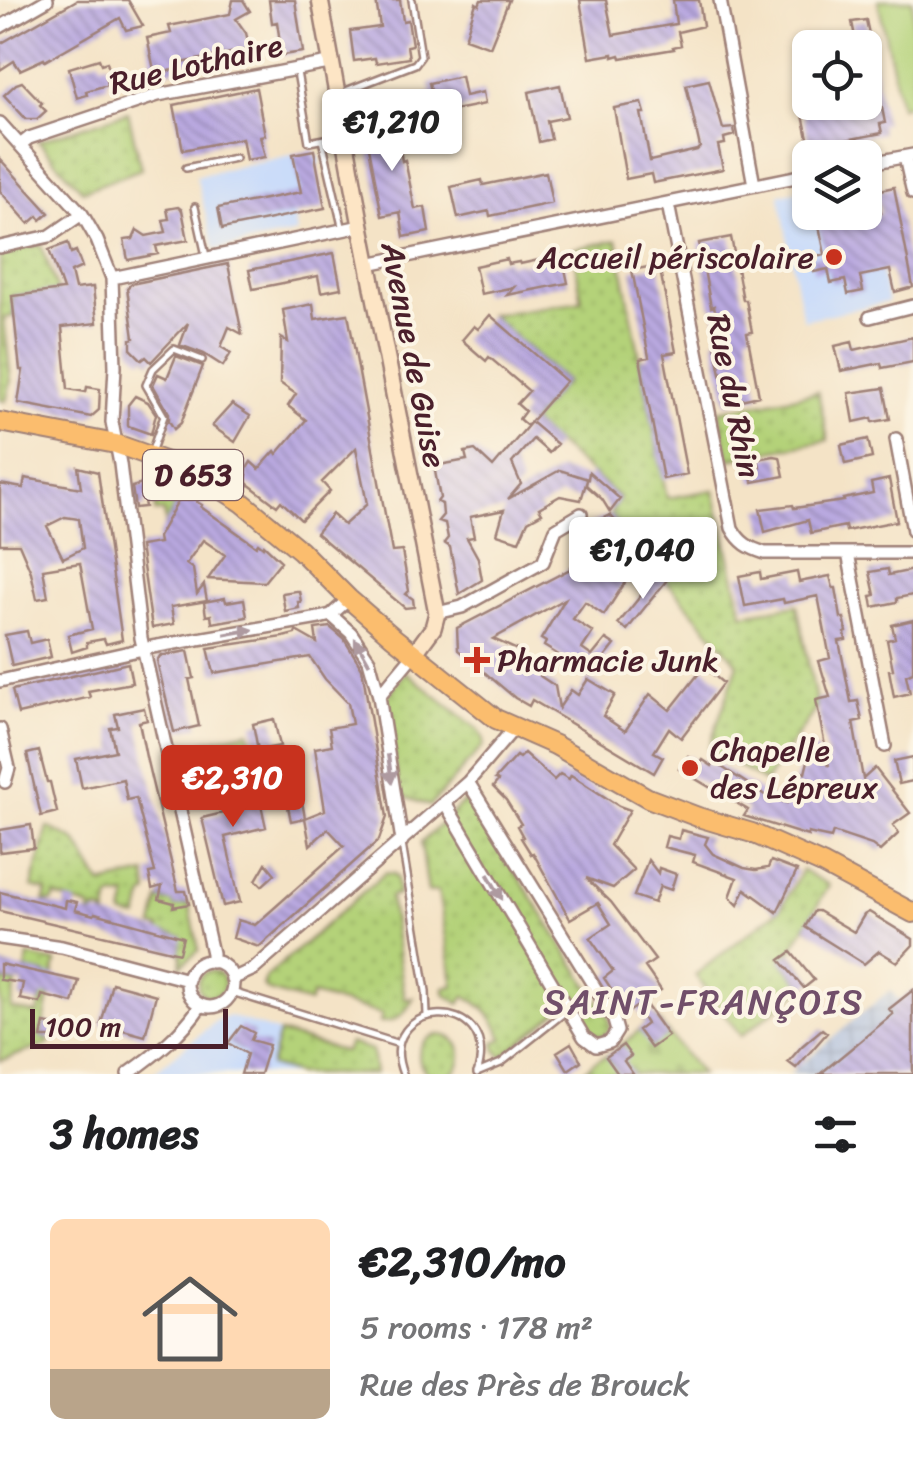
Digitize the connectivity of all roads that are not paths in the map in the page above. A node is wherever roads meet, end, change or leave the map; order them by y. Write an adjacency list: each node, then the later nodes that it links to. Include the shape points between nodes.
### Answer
1 (47, 0): 5 (street)
2 (320, 0): 6 (street, Avenue de Guise)
3 (412, 0): 8 (lane, via 421,56 416,64)
4 (720, 0): 18 (street)
5 (0, 28)
6 (330, 62): 7 (street, Rue Lothaire); 8 (street, Avenue de Guise)
7 (297, 69): 11 (lane, via 309,142); 12 (street, Rue Lothaire, via 158,95)
8 (336, 95): 10 (street, Avenue de Guise)
9 (0, 123): 12 (street)
10 (344, 136): 11 (lane); 23 (street, Avenue de Guise)
11 (322, 140): 24 (lane)
12 (20, 145): 22 (street)
13 (909, 156): 15 (street); 19 (street)
14 (234, 158): 16 (lane)
15 (882, 161)
16 (186, 168)
17 (792, 178): 18 (street)
18 (754, 186): 20 (street)
19 (913, 193)
20 (668, 204): 27 (street); 39 (street, Rue du Rhin, via 732,528 739,540 765,553)
21 (195, 207): 26 (lane)
22 (82, 214): 25 (street, via 50,236); 28 (street)
23 (360, 226): 24 (street); 27 (street, Avenue de Guise)
24 (343, 230): 26 (street)
25 (0, 247)
26 (207, 258): 28 (street)
27 (368, 264): 41 (street, Avenue de Guise)
28 (112, 278): 34 (street)
29 (913, 306): 30 (street)
30 (870, 317)
31 (202, 360): 35 (lane, via 174,348 153,369 146,386 164,416)
32 (0, 422): 34 (main road, D 653)
33 (896, 439): 37 (street)
34 (116, 444): 35 (main road, D 653); 43 (street)
35 (150, 456): 40 (main road, D 653, via 243,503)
36 (580, 514): 41 (street, via 556,529 543,562 462,607)
37 (913, 531)
38 (913, 552): 39 (street, Rue du Rhin)
39 (848, 553): 49 (street)
40 (349, 599): 42 (street); 44 (main road, D 653)
41 (437, 613): 44 (street)
42 (331, 614): 43 (street, one-way to 42); 46 (street, one-way to 42, via 369,660)
43 (142, 649): 45 (street); 56 (street)
44 (414, 654): 46 (street); 47 (main road, D 653)
45 (0, 681)
46 (379, 696): 53 (street, one-way to 53)
47 (515, 727): 51 (street); 54 (main road, D 653, via 646,797 752,833)
48 (0, 729): 50 (street, via 10,768)
49 (884, 746)
50 (6, 782)
51 (468, 782): 52 (street); 60 (street, via 613,1018 614,1038 602,1046 587,1041)
52 (445, 802): 53 (street); 60 (street, one-way to 60)
53 (402, 840): 58 (street); 61 (lane)
54 (913, 913)
55 (0, 938): 57 (street)
56 (212, 962): 57 (street, via 194,968); 58 (street, via 225,967)
57 (188, 980): 59 (street)
58 (232, 986): 59 (street, via 219,1006); 62 (lane)
59 (200, 1005): 63 (street, via 186,1027)
60 (568, 1011): 65 (lane)
61 (428, 1015): 62 (lane, via 405,1031); 65 (lane, via 455,1016 476,1033)
62 (400, 1044): 64 (lane)
63 (128, 1074)
64 (403, 1074)
65 (477, 1074)

